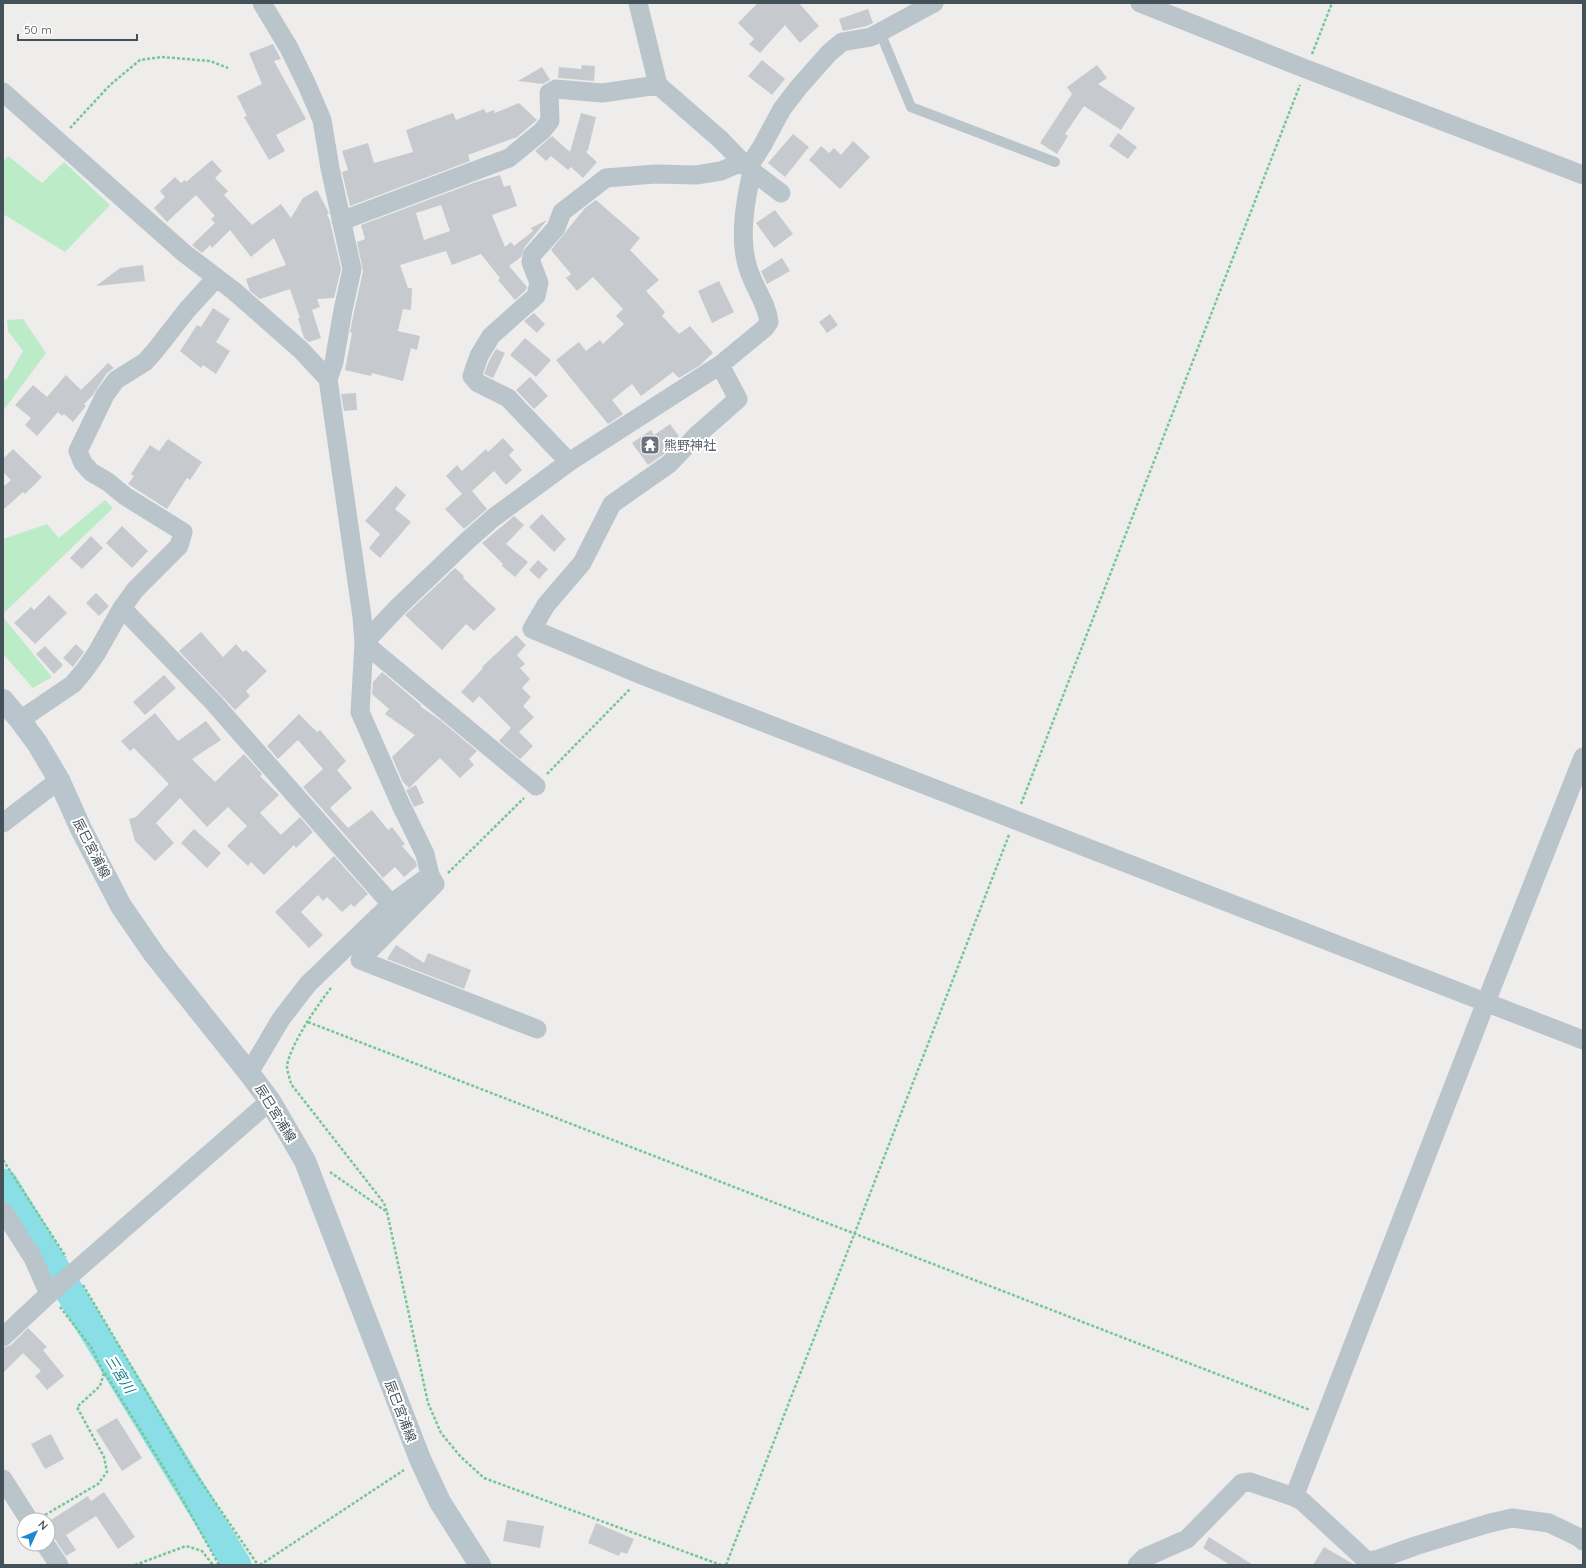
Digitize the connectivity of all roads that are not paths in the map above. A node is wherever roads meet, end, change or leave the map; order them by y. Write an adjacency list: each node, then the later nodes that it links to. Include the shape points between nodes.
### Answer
1 (262, 3): 12 (street, via 289,48 322,120)
2 (638, 3): 6 (street)
3 (1140, 3): 10 (street)
4 (929, 4): 5 (street)
5 (880, 32): 8 (lane, via 911,107); 9 (street, via 871,37 842,42 829,53 782,109)
6 (658, 85): 9 (street, via 721,140); 12 (street, via 602,93 556,88 549,93 550,121 542,131 509,158)
7 (3, 92): 13 (street, via 184,253)
8 (1055, 162)
9 (747, 167): 11 (street); 14 (street, via 744,253 749,271 768,312 769,322); 16 (street, via 696,175 655,174 606,178 562,212 556,228 532,255 531,262 539,283 536,296 491,336 479,356 472,376 478,383 508,398)
10 (1583, 175)
11 (781, 193)
12 (341, 221): 15 (street, via 352,269 334,362)
13 (216, 278): 15 (street, via 301,350); 17 (street, via 145,362 116,380 105,395 78,451 82,463 91,472 183,532 179,546 135,590)
14 (720, 365): 16 (street); 27 (street, via 738,399 669,464 612,504 582,563 546,605 532,629 644,676)
15 (328, 380): 18 (street, via 356,568)
16 (569, 462): 18 (street, via 466,541)
17 (122, 608): 20 (street, via 96,654 73,684); 26 (street, via 213,702)
18 (364, 643): 23 (street); 25 (street, via 360,712 425,854)
19 (3, 700): 20 (main road, 辰巳宮浦線)
20 (20, 720): 22 (main road, 辰巳宮浦線)
21 (1583, 757): 27 (street)
22 (60, 780): 24 (street); 30 (main road, 辰巳宮浦線, via 81,829 121,906 154,954)
23 (536, 786)
24 (3, 823)
25 (430, 875): 26 (street); 28 (street, via 435,884 360,960)
26 (390, 904): 30 (street, via 308,984 280,1019)
27 (1486, 1002): 29 (street); 36 (street)
28 (537, 1029)
29 (1583, 1040)
30 (249, 1072): 31 (main road, 辰巳宮浦線)
31 (270, 1101): 33 (street); 42 (main road, 辰巳宮浦線, via 306,1165 420,1459 440,1502)
32 (3, 1211): 33 (street, via 33,1258)
33 (49, 1294): 34 (street)
34 (3, 1337)
35 (3, 1479): 37 (street)
36 (1294, 1497): 40 (street, via 1302,1501); 43 (street, via 1250,1482 1242,1483 1187,1539 1144,1558)
37 (31, 1512)
38 (1583, 1541): 40 (street, via 1549,1522 1512,1518)
39 (50, 1552): 41 (street)
40 (1363, 1563)
41 (59, 1565)
42 (480, 1565)
43 (1138, 1565)

